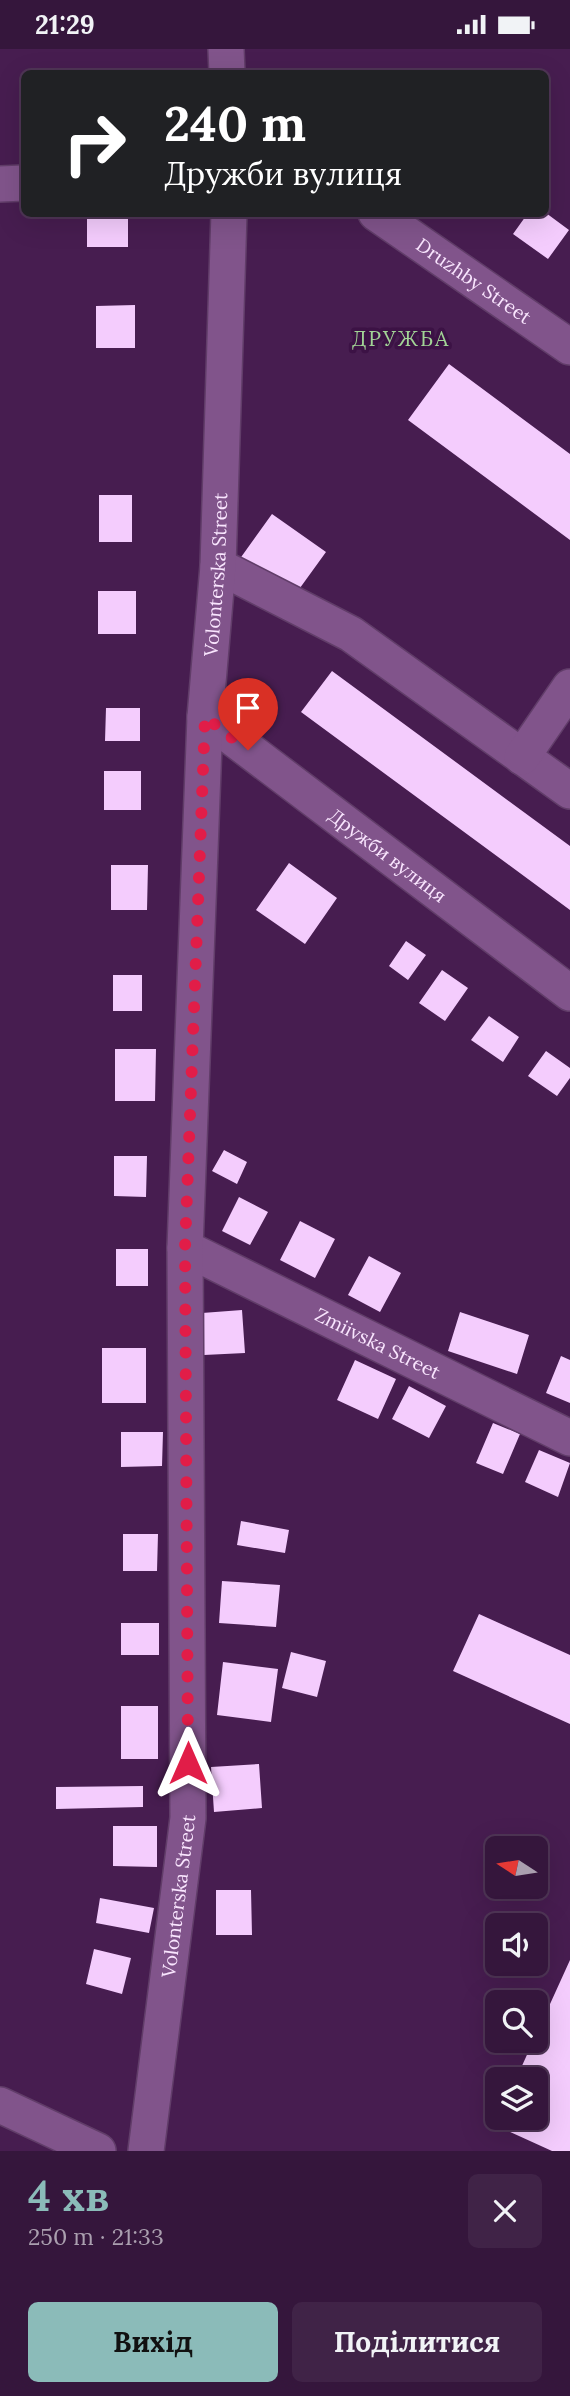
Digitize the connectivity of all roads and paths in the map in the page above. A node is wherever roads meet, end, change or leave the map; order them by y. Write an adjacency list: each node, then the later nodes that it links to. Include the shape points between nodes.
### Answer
1 (226, 49): 2 (street)
2 (227, 70)
3 (21, 183): 4 (street)
4 (0, 184)
5 (229, 217): 8 (street, Volonterska Street)
6 (382, 217): 7 (street, Druzhby Street)
7 (570, 347)
8 (218, 566): 10 (street, Volonterska Street); 11 (street, via 351,633)
9 (570, 687): 11 (street)
10 (205, 717): 13 (street, Дружби вулиця); 14 (street, Volonterska Street)
11 (522, 757): 12 (street)
12 (570, 791)
13 (570, 993)
14 (185, 1248): 15 (street, Zmiivska Street); 18 (street, Volonterska Street, via 188,1818)
15 (570, 1437)
16 (0, 2105): 17 (street)
17 (98, 2151)
18 (145, 2151)

